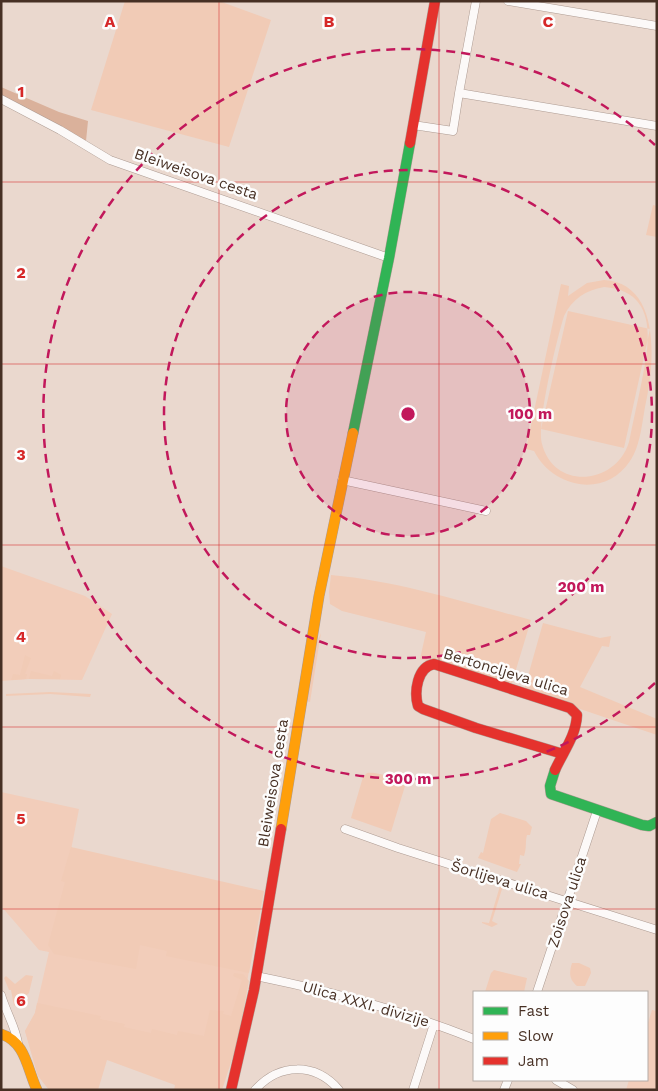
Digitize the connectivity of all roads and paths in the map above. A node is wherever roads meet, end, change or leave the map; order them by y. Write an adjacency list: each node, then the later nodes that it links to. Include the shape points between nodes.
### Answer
1 (435, 1): 7 (main road, Bleiweisova cesta)
2 (476, 1): 5 (street)
3 (508, 1): 4 (street)
4 (657, 26)
5 (459, 93): 7 (street, via 453,132); 8 (street)
6 (1, 99): 9 (street, Bleiweisova cesta, via 110,160)
7 (413, 125): 9 (main road, Bleiweisova cesta)
8 (657, 126)
9 (389, 258): 10 (main road, Bleiweisova cesta)
10 (342, 480): 11 (street); 18 (main road, Bleiweisova cesta, via 308,661)
11 (486, 511)
12 (563, 754): 12 (main road, Bertoncljeva ulica, via 578,719 570,708 434,664 429,664 422,671 415,696 418,706 423,709); 13 (main road, Bertoncljeva ulica, via 549,785 551,794)
13 (597, 811): 14 (main road, Bertoncljeva ulica, via 649,826); 16 (street, Zoisova ulica)
14 (657, 822)
15 (345, 829): 16 (street, Šorlijeva ulica)
16 (566, 901): 17 (street, Šorlijeva ulica); 19 (street, Zoisova ulica)
17 (657, 930)
18 (256, 976): 21 (street, Ulica XXXI. divizije, via 317,989); 27 (main road, Bleiweisova cesta)
19 (537, 991)
20 (1, 995): 24 (street)
21 (434, 1024): 23 (street, Ulica XXXI. divizije); 30 (street)
22 (1, 1034): 24 (main road)
23 (473, 1039)
24 (18, 1043): 26 (main road)
25 (558, 1081): 31 (street)
26 (38, 1090)
27 (232, 1090)
28 (255, 1090): 29 (street, via 279,1071 300,1068 330,1080)
29 (339, 1090)
30 (413, 1090)
31 (573, 1090)

